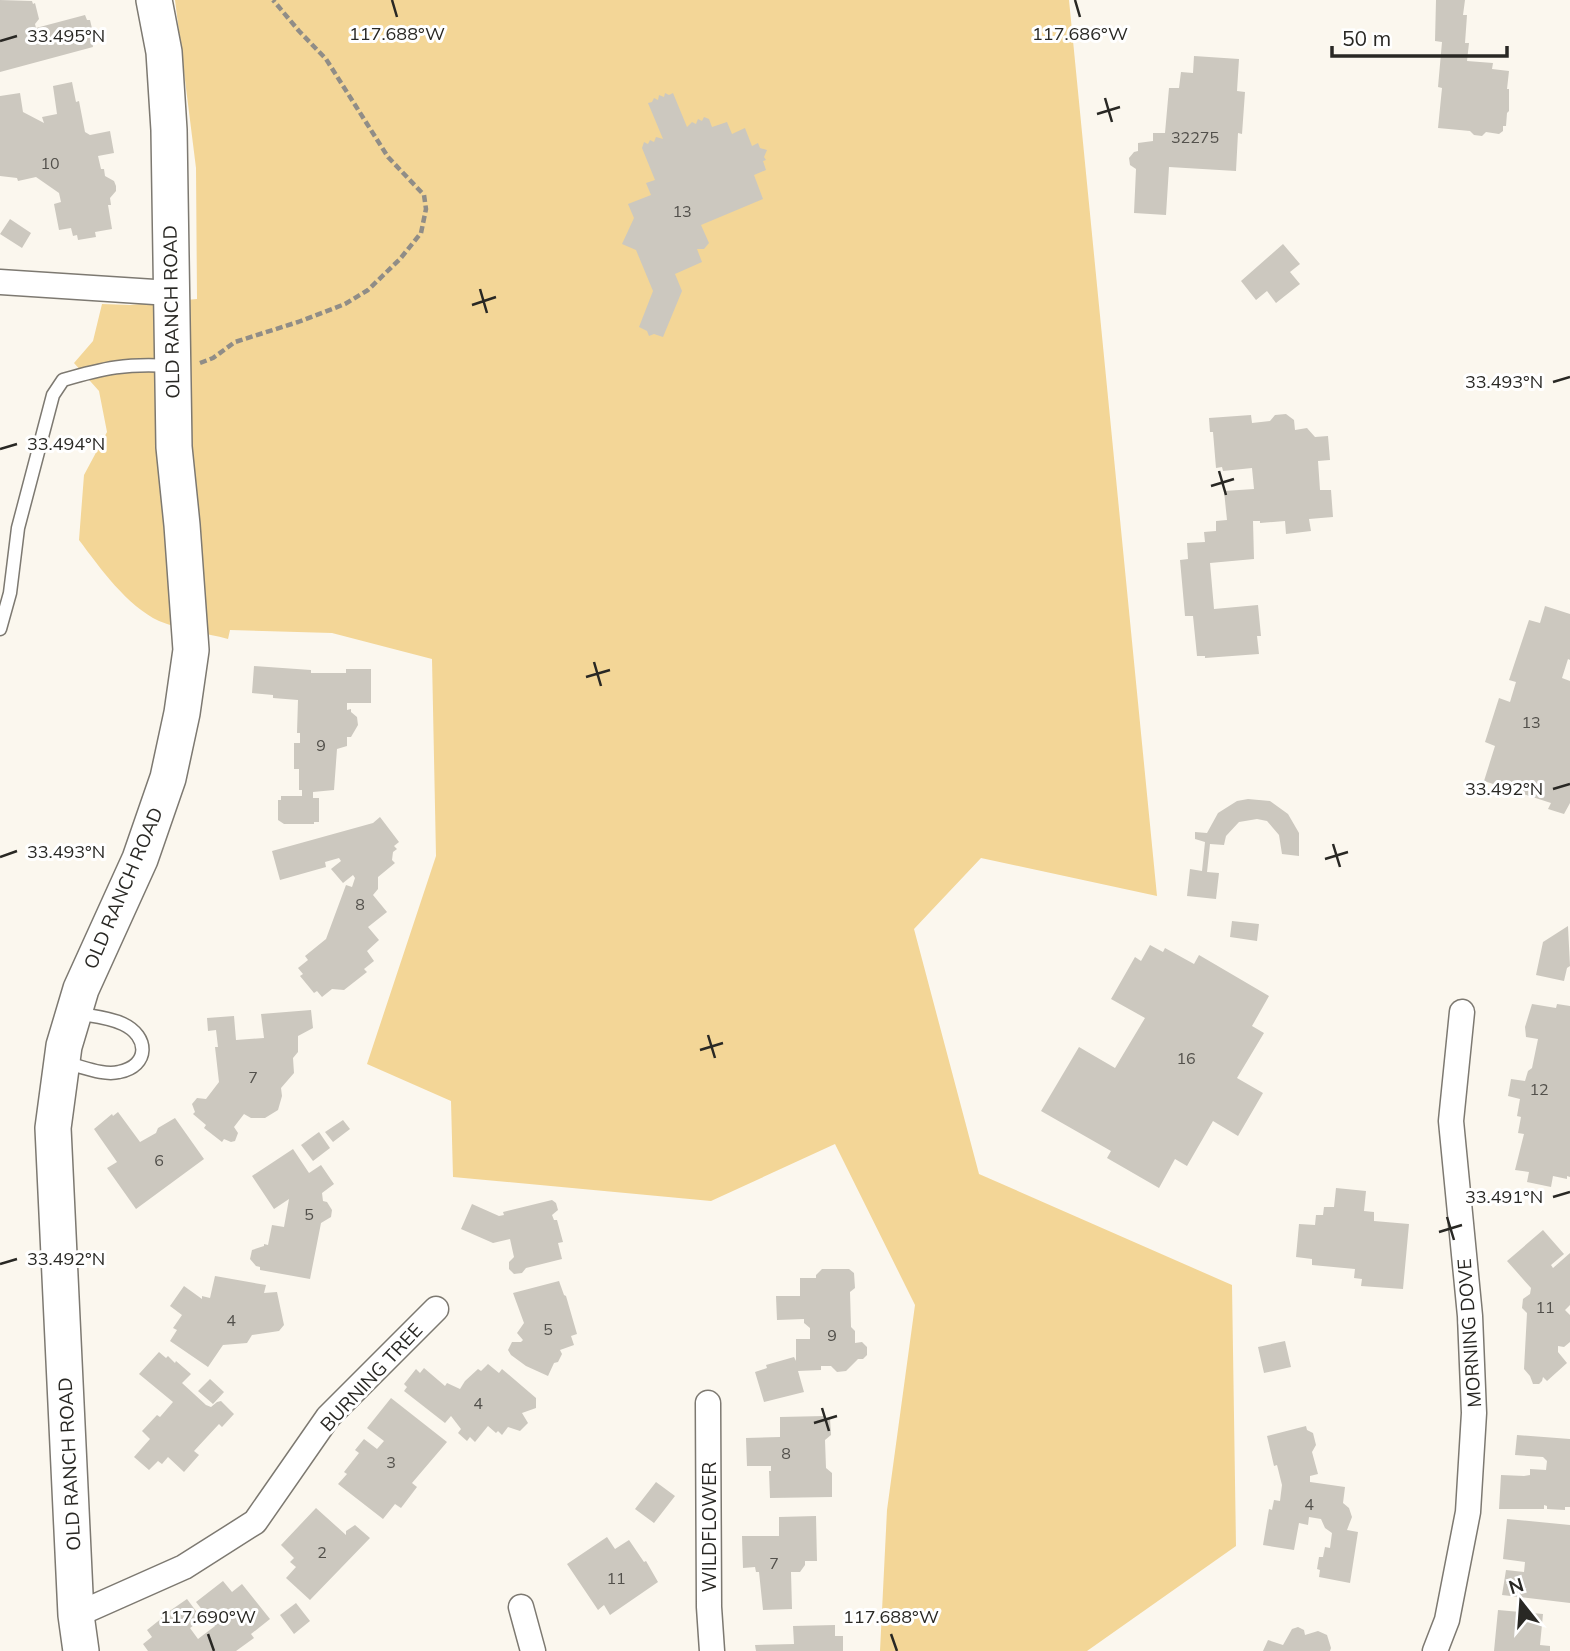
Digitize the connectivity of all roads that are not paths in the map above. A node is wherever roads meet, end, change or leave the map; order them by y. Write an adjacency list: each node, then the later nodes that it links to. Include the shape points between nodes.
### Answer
1 (154, 0): 3 (street, OLD RANCH ROAD, via 164,52 169,130)
2 (0, 282): 3 (street)
3 (170, 293): 4 (street, OLD RANCH ROAD)
4 (171, 366): 5 (lane, via 104,368 63,380 53,395 21,517); 7 (street, OLD RANCH ROAD, via 191,650 183,713 168,778 140,859 80,989)
5 (0, 629)
6 (1462, 1012): 16 (street, MORNING DOVE, via 1451,1121 1470,1316 1474,1413 1468,1512 1447,1620)
7 (74, 1013): 8 (street, OLD RANCH ROAD); 8 (lane, via 120,1022 130,1028 144,1050 136,1064 119,1073)
8 (62, 1062): 12 (street, OLD RANCH ROAD, via 53,1128)
9 (436, 1309): 12 (street, BURNING TREE, via 328,1417 255,1522 184,1567)
10 (708, 1404): 15 (street, WILDFLOWER)
11 (521, 1607): 14 (street)
12 (76, 1615): 13 (street, OLD RANCH ROAD)
13 (81, 1651)
14 (533, 1651)
15 (712, 1651)
16 (1435, 1651)

